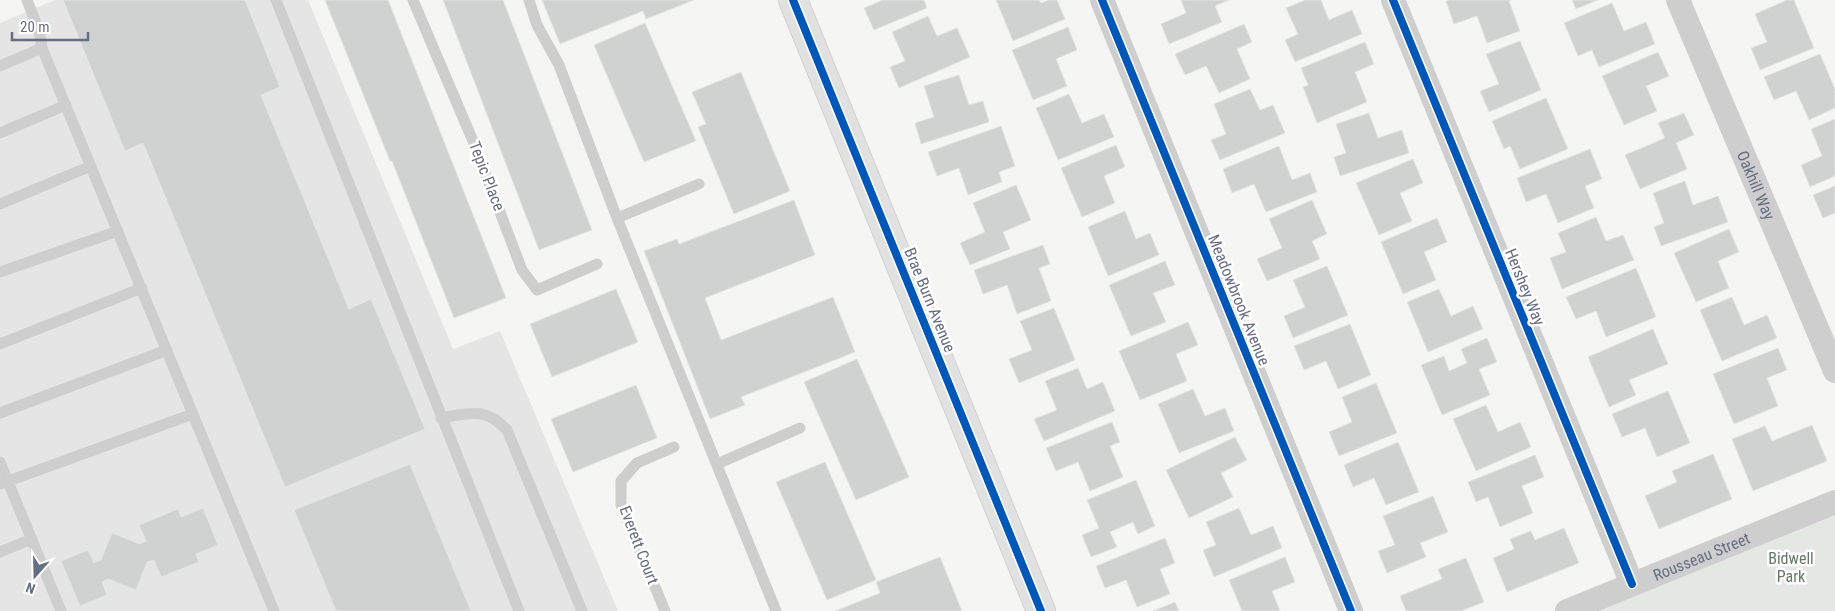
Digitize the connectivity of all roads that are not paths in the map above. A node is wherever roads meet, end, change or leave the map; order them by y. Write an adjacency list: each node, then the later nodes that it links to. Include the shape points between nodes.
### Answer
1 (27, 0): 9 (lane)
2 (276, 0): 26 (lane)
3 (413, 0): 18 (lane, Tepic Place, via 473,141 522,270 537,290)
4 (529, 0): 16 (lane, via 537,25 559,64)
5 (793, 0): 42 (street, Brae Burn Avenue)
6 (1102, 0): 43 (street, Meadowbrook Avenue)
7 (1393, 0): 35 (street, Hershey Way)
8 (1678, 0): 23 (street, Oakhill Way)
9 (42, 48): 10 (lane); 11 (lane)
10 (0, 66)
11 (66, 106): 12 (lane); 13 (lane)
12 (0, 133)
13 (91, 166): 15 (lane); 17 (lane)
14 (699, 184): 16 (lane)
15 (0, 204)
16 (618, 218): 30 (lane)
17 (118, 231): 19 (lane); 20 (lane)
18 (597, 264)
19 (0, 272)
20 (142, 288): 21 (lane); 22 (lane)
21 (0, 344)
22 (167, 350): 24 (lane); 25 (lane)
23 (1835, 371)
24 (0, 413)
25 (193, 414): 31 (lane); 37 (lane)
26 (441, 418): 38 (lane); 39 (lane, via 474,412 498,420 507,430)
27 (800, 428): 30 (lane)
28 (674, 448): 40 (lane, Everett Court, via 637,463 621,481 621,505)
29 (0, 462): 31 (lane)
30 (717, 464): 41 (lane)
31 (4, 483): 33 (lane)
32 (1835, 502): 35 (street, Rousseau Street)
33 (32, 539): 34 (lane); 36 (lane)
34 (0, 552)
35 (1632, 584): 44 (street, Rousseau Street)
36 (61, 611)
37 (274, 611)
38 (519, 611)
39 (582, 611)
40 (665, 611)
41 (776, 611)
42 (1040, 611)
43 (1351, 611)
44 (1567, 611)

